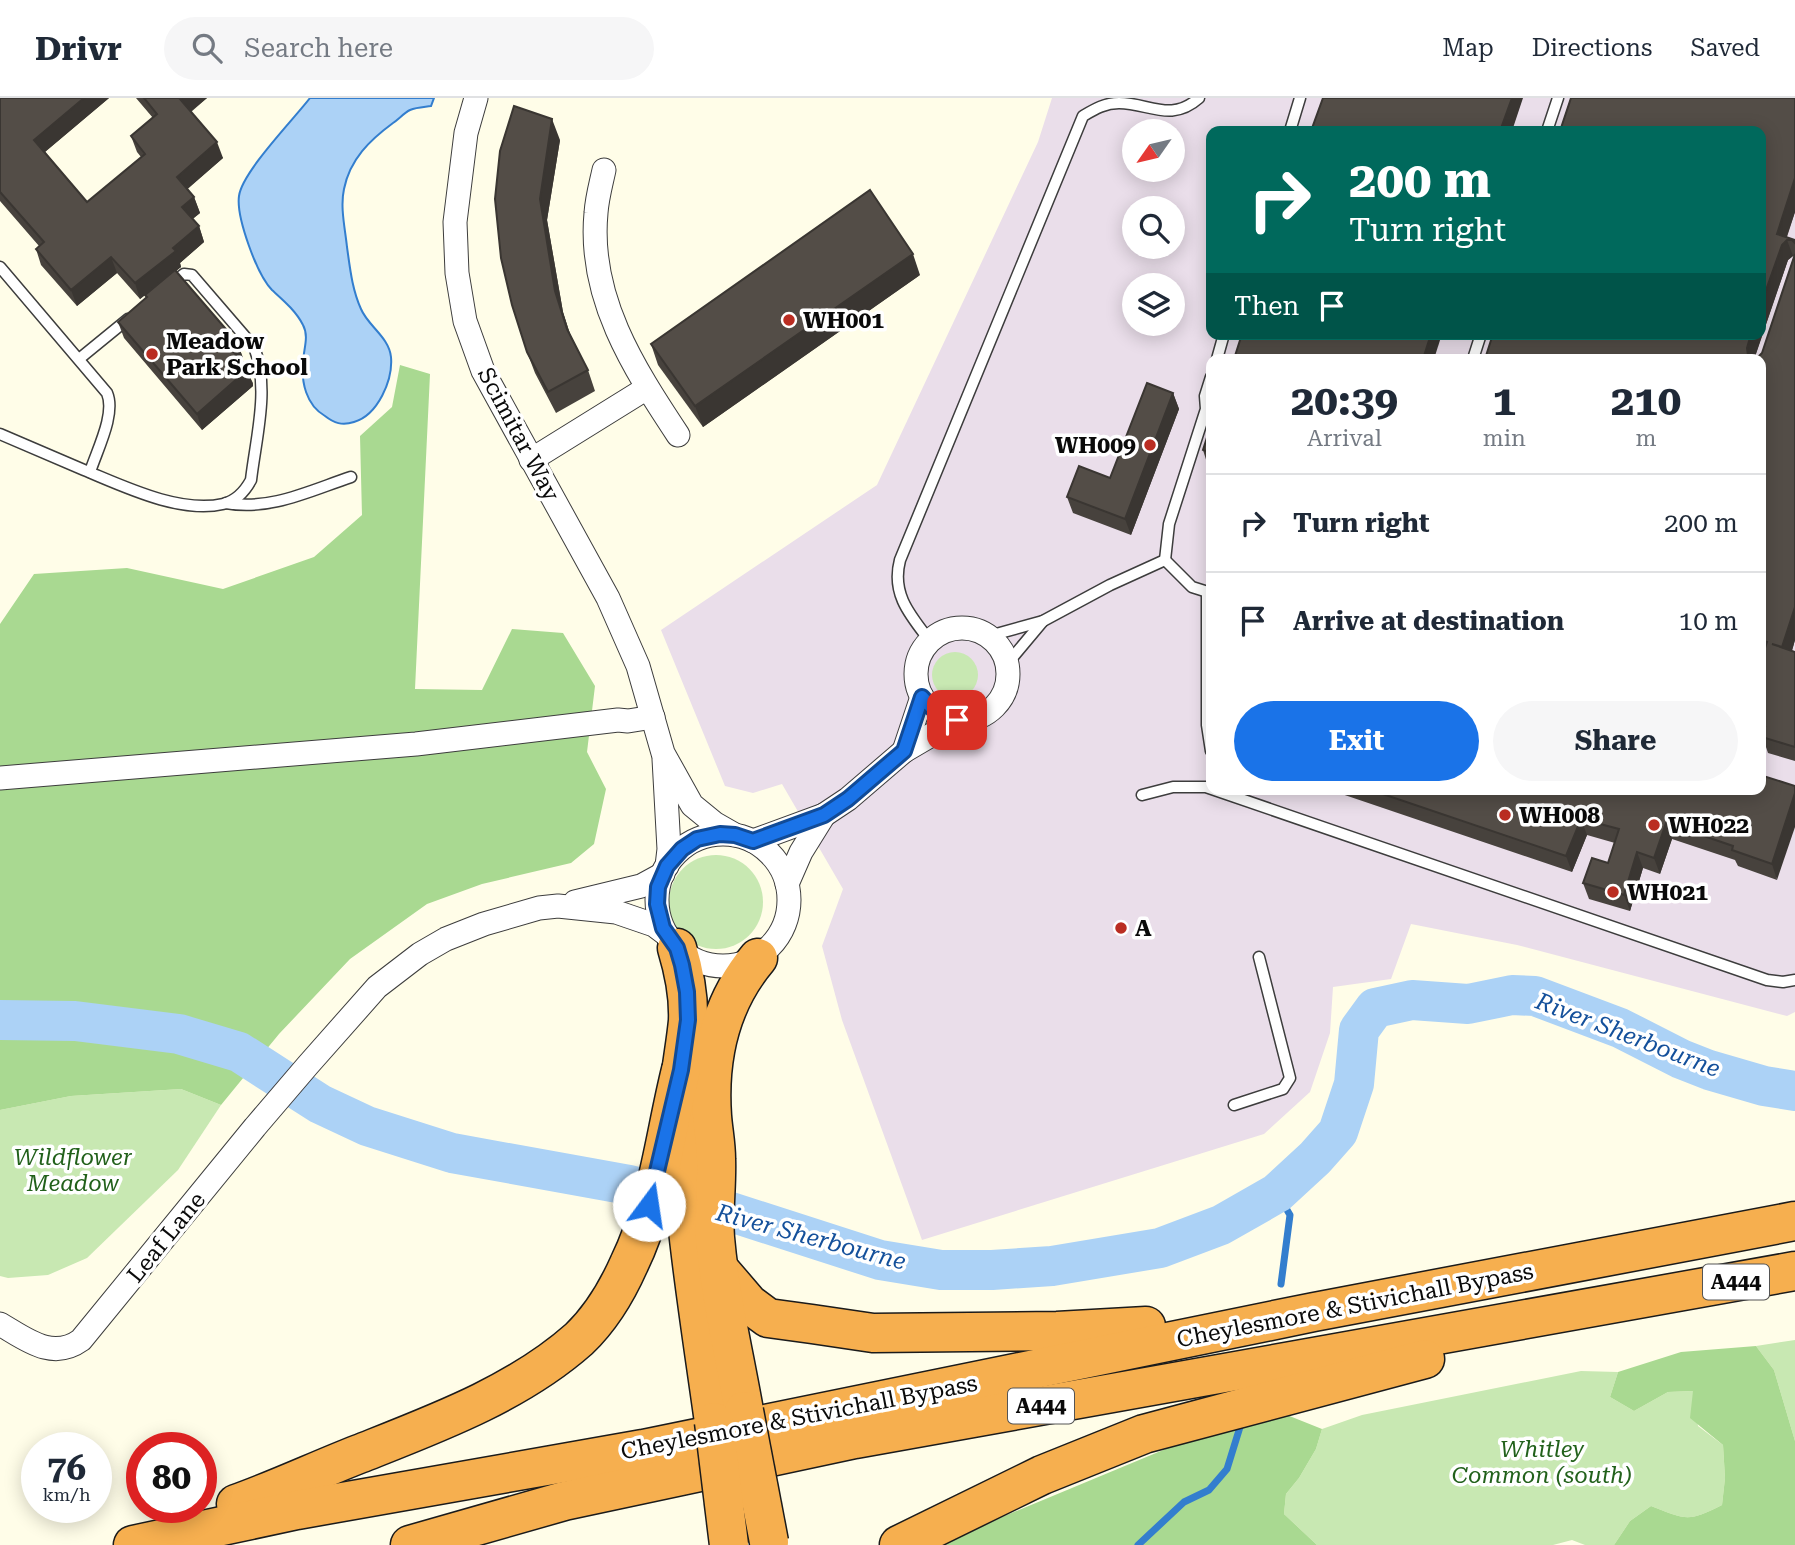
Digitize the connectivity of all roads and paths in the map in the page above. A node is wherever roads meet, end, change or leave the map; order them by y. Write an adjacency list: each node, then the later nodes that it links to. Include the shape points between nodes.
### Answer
1 (476, 98): 16 (street, Scimitar Way, via 466,133 455,222 457,273 466,321 483,371)
2 (1199, 98): 24 (lane, via 1178,110 1120,103 1101,105 1083,116 900,560 898,592)
3 (1300, 98): 5 (lane)
4 (1558, 98): 6 (lane)
5 (1292, 126)
6 (1549, 126)
7 (604, 170): 12 (street, via 596,211 597,267 622,346)
8 (0, 267): 11 (lane)
9 (161, 292): 19 (lane, via 182,275 192,275 254,347 259,360 262,379 251,480)
10 (141, 309): 11 (lane)
11 (79, 359): 17 (lane, via 111,402)
12 (647, 388): 15 (street); 16 (street)
13 (1206, 409): 20 (lane, via 1168,524)
14 (0, 434): 17 (lane)
15 (678, 435)
16 (531, 460): 27 (street, Scimitar Way, via 608,598 638,666)
17 (90, 472): 19 (lane, via 147,496 174,502)
18 (351, 477): 19 (lane, via 268,505)
19 (226, 503)
20 (1165, 561): 21 (lane, via 1192,587); 22 (lane)
21 (1206, 591)
22 (1044, 621): 23 (lane); 25 (lane)
23 (989, 636): 24 (street, via 960,628); 25 (street)
24 (930, 641): 26 (street, via 916,672)
25 (1007, 664): 28 (street, via 1006,688 998,704 980,717)
26 (922, 697): 28 (street, via 934,710); 29 (street)
27 (653, 717): 30 (street, Scimitar Way); 31 (street, via 416,744)
28 (957, 720): 29 (street)
29 (904, 751): 35 (street)
30 (663, 753): 36 (street, via 692,804 714,823); 37 (street)
31 (0, 778)
32 (1206, 788): 33 (lane, via 1173,787)
33 (1142, 795)
34 (1226, 795): 43 (lane, via 1767,980)
35 (824, 815): 36 (street); 38 (street)
36 (744, 838): 37 (street, via 720,834 697,839); 38 (street, via 773,857)
37 (665, 870): 39 (street, via 640,886); 40 (street, via 657,904)
38 (787, 884): 42 (street, via 789,907 784,927)
39 (558, 906): 40 (street, via 616,912 654,925); 51 (street, Leaf Lane, via 484,924 446,939 377,987 81,1340 52,1350)
40 (672, 941): 42 (street, via 694,960 713,966 739,965); 45 (highway, via 687,992 678,1110)
41 (1259, 957): 44 (lane, via 1290,1078 1283,1088)
42 (758, 958): 45 (highway, via 742,977 718,1030 712,1115)
43 (1795, 979)
44 (1234, 1105)
45 (686, 1153): 47 (highway); 54 (highway, via 643,1224 630,1263 595,1321 533,1373 484,1401 397,1439)
46 (1795, 1222): 50 (highway, Cheylesmore & Stivichall Bypass / A444)
47 (708, 1247): 50 (highway, via 749,1304 768,1318 873,1332 1057,1331); 52 (highway)
48 (1795, 1271): 49 (highway, Cheylesmore & Stivichall Bypass / A444)
49 (1677, 1292): 56 (highway, Cheylesmore & Stivichall Bypass / A444, via 855,1439 564,1501); 58 (highway, via 1144,1434 1042,1475)
50 (1284, 1318): 55 (highway, Cheylesmore & Stivichall Bypass / A444, via 643,1449 297,1510)
51 (0, 1324)
52 (729, 1417): 53 (highway, bridge); 57 (highway, bridge)
53 (769, 1543)
54 (123, 1545)
55 (133, 1545)
56 (410, 1545)
57 (729, 1545)
58 (899, 1545)

